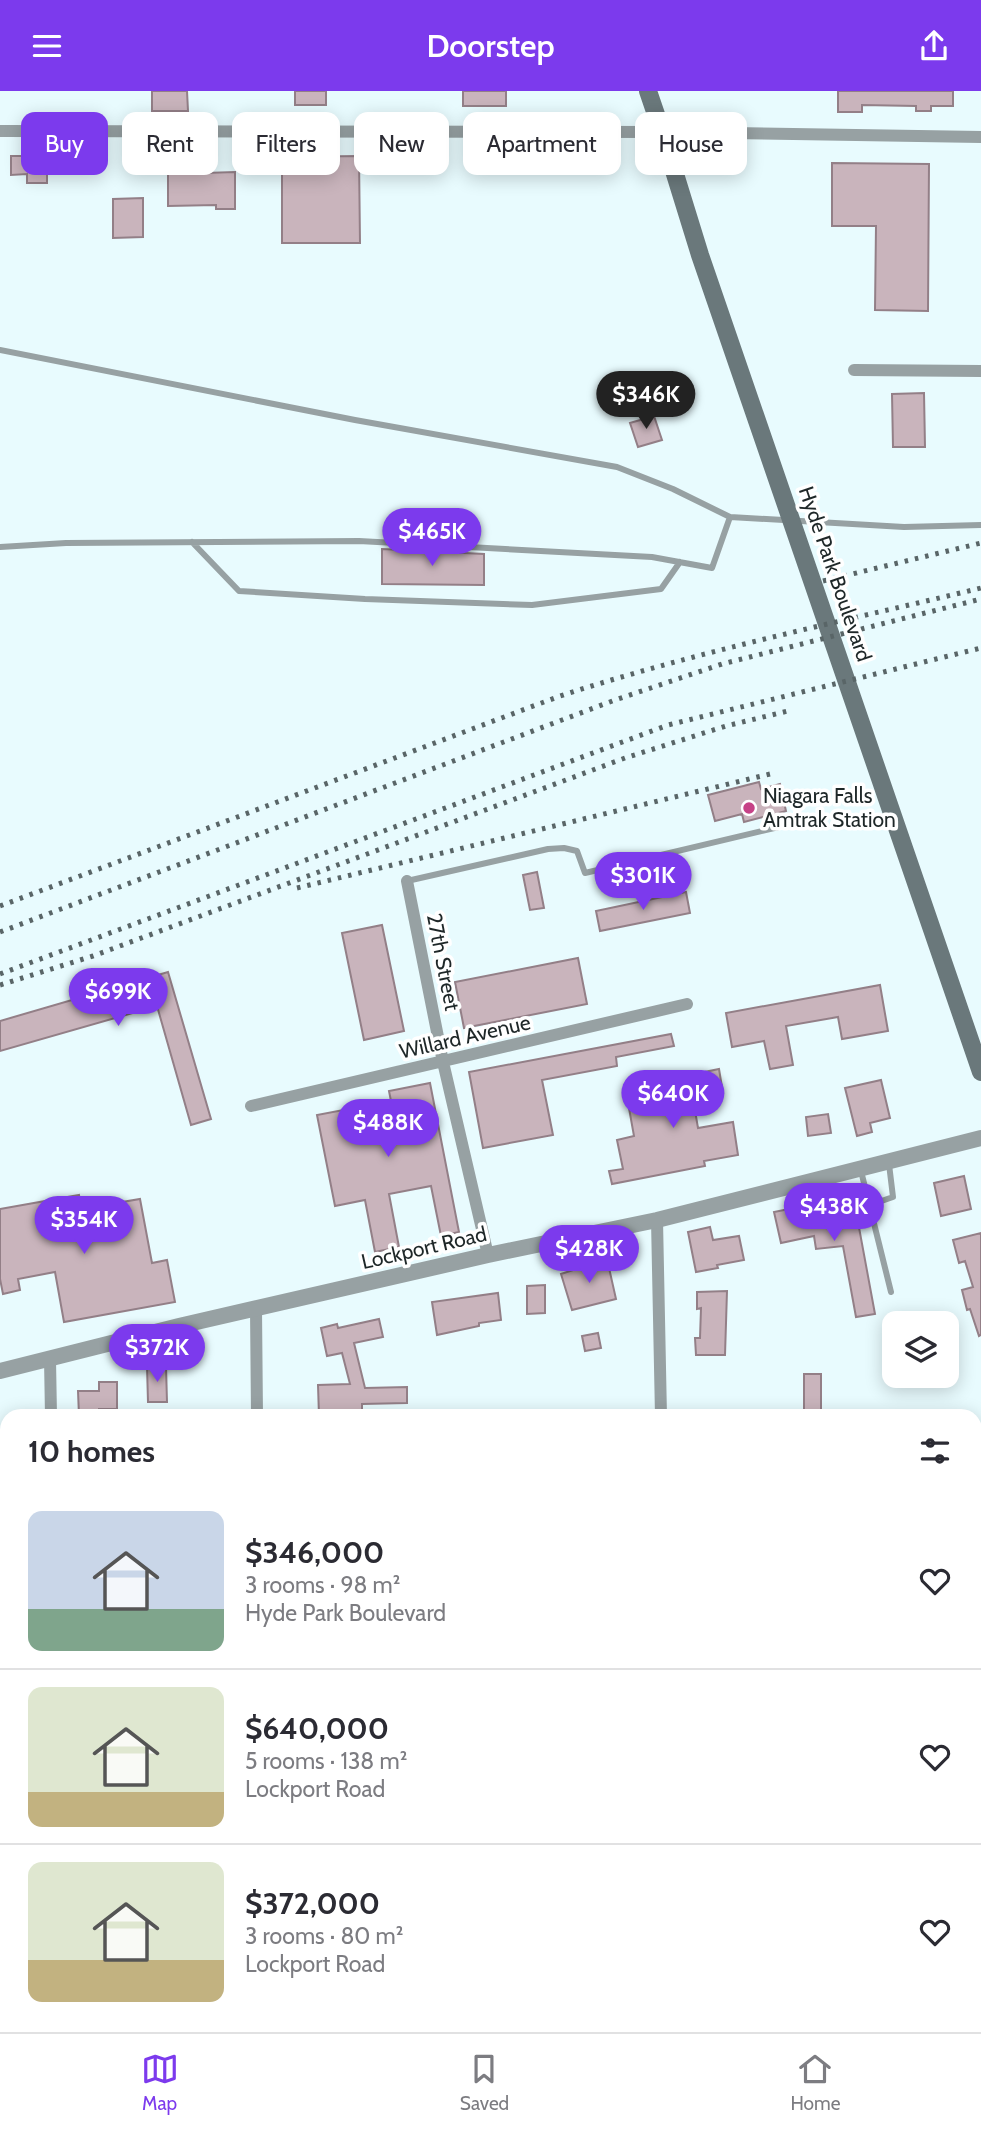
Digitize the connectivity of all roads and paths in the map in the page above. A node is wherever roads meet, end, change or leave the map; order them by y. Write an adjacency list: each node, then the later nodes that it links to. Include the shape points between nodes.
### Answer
1 (648, 91): 2 (main road, Hyde Park Boulevard)
2 (655, 112)
3 (0, 131): 4 (street)
4 (635, 132)
5 (747, 133): 6 (street)
6 (981, 137)
7 (675, 175): 20 (main road, Hyde Park Boulevard)
8 (0, 350): 11 (lane, via 617,467)
9 (854, 370): 10 (street)
10 (981, 371)
11 (730, 517): 12 (lane, via 904,527); 15 (lane, via 712,568)
12 (981, 524)
13 (192, 542): 14 (lane); 15 (lane, via 359,541); 15 (lane, via 239,591 365,599 532,605 661,589)
14 (0, 547)
15 (680, 562)
16 (783, 826): 17 (lane, via 585,873 577,851 564,848)
17 (407, 881): 19 (street, 27th Street)
18 (687, 1003): 19 (street, Willard Avenue)
19 (443, 1062): 21 (street, Willard Avenue); 27 (street, 27th Street)
20 (981, 1072)
21 (251, 1106)
22 (981, 1138): 23 (street, Lockport Road)
23 (889, 1162): 24 (street, Lockport Road); 25 (lane, via 893,1197)
24 (861, 1169): 25 (lane); 26 (street, Lockport Road)
25 (870, 1205): 28 (lane)
26 (657, 1220): 27 (street, Lockport Road); 34 (street)
27 (488, 1255): 29 (street, Lockport Road)
28 (891, 1292)
29 (256, 1309): 30 (street, Lockport Road); 33 (street)
30 (50, 1359): 31 (street, Lockport Road); 32 (street)
31 (0, 1371)
32 (51, 1409)
33 (257, 1409)
34 (661, 1409)

